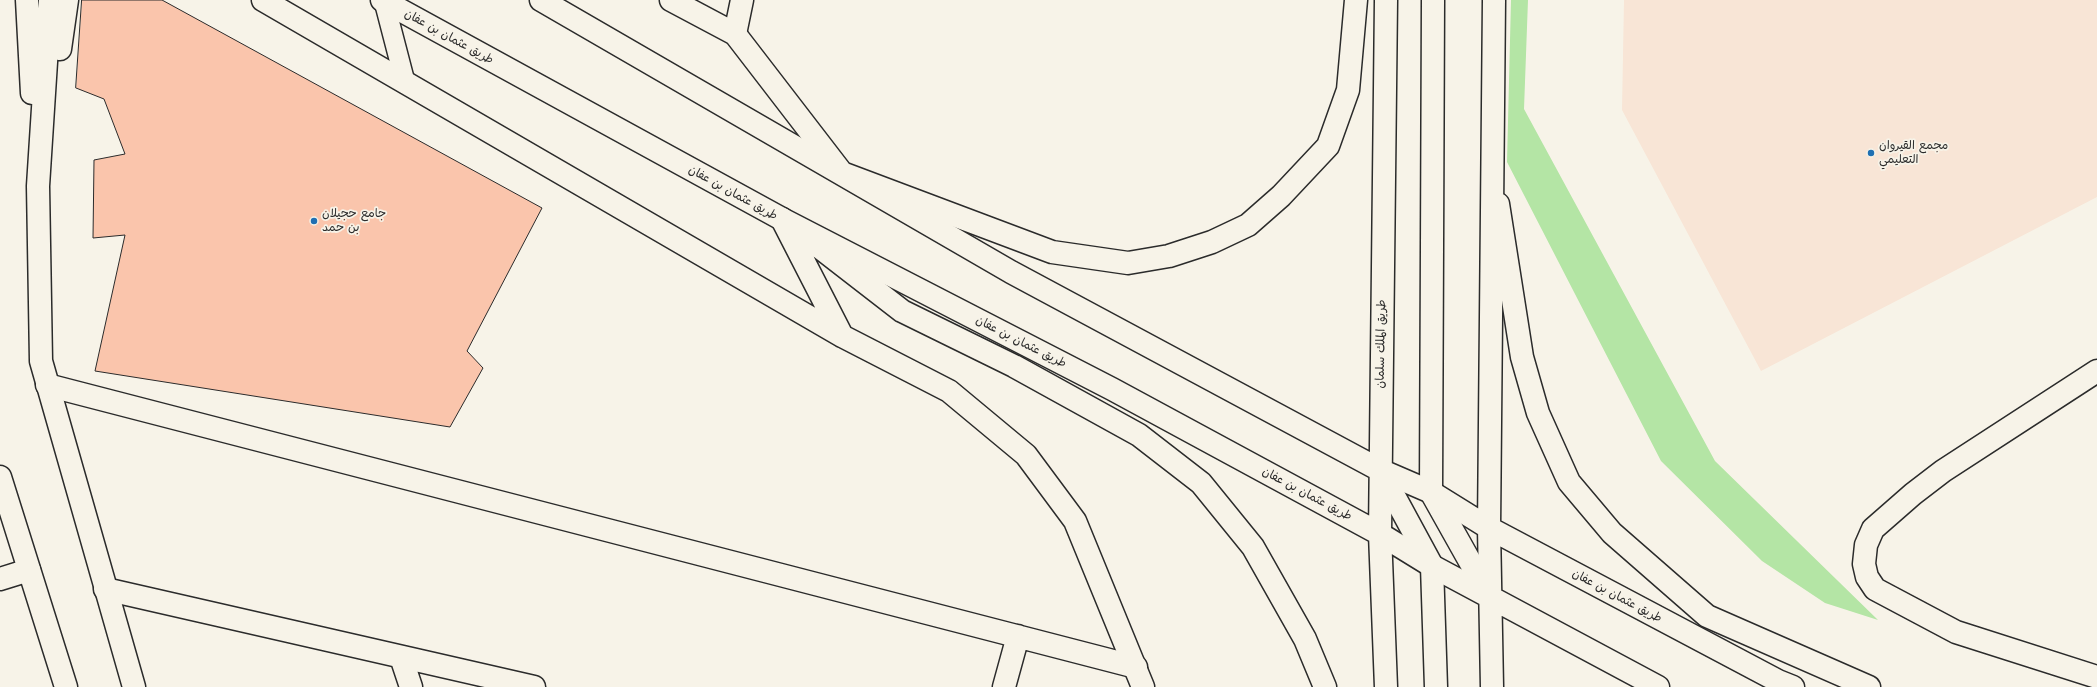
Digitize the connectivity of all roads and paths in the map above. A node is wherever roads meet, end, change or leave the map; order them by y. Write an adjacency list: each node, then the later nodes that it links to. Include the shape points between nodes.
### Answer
1 (27, 0): 17 (street)
2 (50, 0): 17 (street)
3 (67, 0): 17 (street)
4 (263, 0): 14 (street)
5 (383, 0): 14 (lane); 18 (street, طريق عثمان بن عفان)
6 (541, 0): 16 (street, طريق عثمان بن عفان)
7 (671, 0): 13 (street)
8 (742, 0): 13 (street)
9 (1356, 0): 16 (street, via 1348,90 1328,146 1282,196 1248,225 1212,242 1169,256 1128,263 1052,252)
10 (1386, 0): 22 (street, طريق الملك سلمان)
11 (1434, 0): 24 (street)
12 (1494, 0): 15 (street)
13 (735, 34): 16 (street)
14 (405, 82): 19 (street)
15 (1493, 169): 25 (street); 48 (street, via 1522,357 1538,413 1569,482 1612,533 1707,616)
16 (842, 173): 22 (street, طريق عثمان بن عفان, via 1011,272)
17 (38, 186): 21 (street, via 41,360)
18 (782, 219): 19 (street); 26 (street, طريق عثمان بن عفان, via 1112,389); 42 (street, via 902,311 1014,366 1139,435 1201,483 1253,547 1305,639)
19 (842, 336): 34 (street, via 949,391 1026,455 1075,520)
20 (2097, 371): 35 (street, via 1943,471 1913,494 1872,529 1866,545 1864,564 1867,577 1875,589 1956,632)
21 (47, 385): 30 (street); 32 (street)
22 (1380, 470): 24 (street, طريق عثمان بن عفان); 26 (street, طريق الملك سلمان); 27 (street)
23 (0, 477): 28 (street)
24 (1431, 492): 25 (street, طريق عثمان بن عفان); 31 (street)
25 (1489, 528): 31 (street); 47 (street, طريق عثمان بن عفان, via 1771,678)
26 (1380, 534): 27 (street, طريق عثمان بن عفان); 43 (street, طريق الملك سلمان)
27 (1432, 566): 31 (street, طريق عثمان بن عفان); 44 (street)
28 (29, 570): 29 (street); 36 (street)
29 (0, 579)
30 (105, 589): 33 (street); 37 (street)
31 (1491, 598): 45 (street); 46 (street, طريق عثمان بن عفان)
32 (1018, 636): 34 (street); 40 (street)
33 (401, 657): 38 (street); 39 (street)
34 (1136, 667): 41 (street)
35 (2097, 677)
36 (66, 687)
37 (134, 687)
38 (411, 687)
39 (534, 687)
40 (1004, 687)
41 (1143, 687)
42 (1325, 687)
43 (1386, 687)
44 (1436, 687)
45 (1492, 687)
46 (1658, 687)
47 (1793, 687)
48 (1869, 687)

